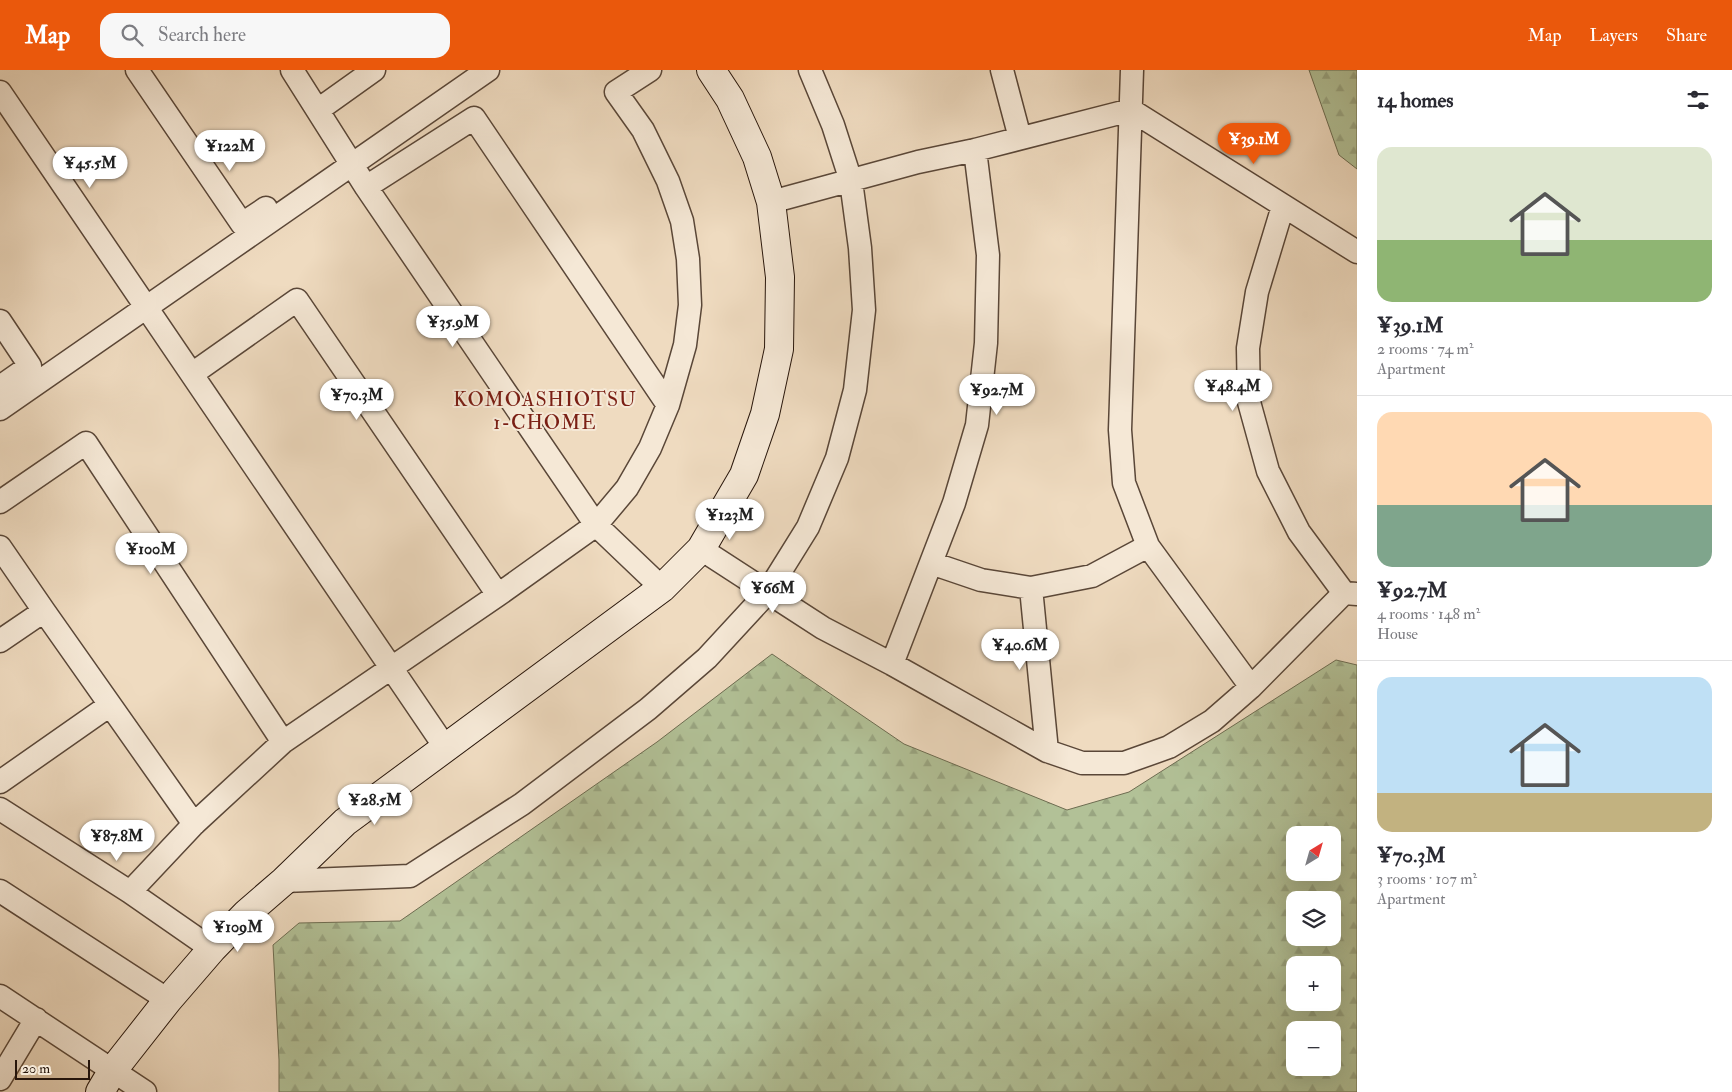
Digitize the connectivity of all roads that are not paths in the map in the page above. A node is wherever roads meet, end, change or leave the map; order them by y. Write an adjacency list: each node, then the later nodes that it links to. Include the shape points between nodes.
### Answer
1 (137, 70): 15 (street, via 242,224)
2 (292, 70): 11 (street)
3 (374, 70): 11 (street)
4 (488, 70): 15 (street)
5 (650, 70): 25 (street, via 616,92 642,130 668,181 682,221 690,305 685,345)
6 (711, 70): 18 (street, via 730,99 757,157)
7 (810, 70): 16 (street, via 833,125)
8 (1002, 70): 13 (street)
9 (1132, 70): 12 (street)
10 (0, 92): 21 (street)
11 (318, 110): 15 (street)
12 (1131, 110): 13 (street); 19 (street); 30 (street, via 1120,430 1124,483)
13 (1020, 138): 14 (street)
14 (975, 150): 16 (street); 32 (street, via 988,255 986,343 977,425 954,503)
15 (348, 159): 17 (street); 21 (street)
16 (851, 181): 18 (street); 35 (street, via 864,310 855,390 837,458 808,527)
17 (366, 187): 25 (street, via 474,118); 28 (street)
18 (771, 202): 31 (street, via 780,277 779,349 765,414 744,475)
19 (1283, 206): 20 (street); 36 (street, via 1257,292 1248,348 1249,402 1268,470 1300,532)
20 (1357, 252)
21 (147, 309): 23 (street); 26 (street)
22 (0, 320): 24 (street, via 30,366)
23 (192, 374): 37 (street, via 297,300); 41 (street)
24 (0, 387)
25 (668, 405): 28 (street, via 650,448 627,488)
26 (0, 409)
27 (0, 502): 44 (street, via 86,443)
28 (596, 525): 33 (street); 37 (street)
29 (0, 546): 38 (street)
30 (1148, 546): 34 (street, via 1092,576); 42 (street)
31 (701, 549): 33 (street); 35 (street)
32 (931, 563): 34 (street, via 981,580); 40 (street)
33 (662, 588): 45 (street)
34 (1032, 588): 46 (street)
35 (767, 593): 40 (street, via 823,628); 50 (street, via 707,658 648,709 522,804 410,876)
36 (1350, 594): 42 (street)
37 (498, 595): 41 (street)
38 (44, 611): 39 (street); 43 (street)
39 (0, 642)
40 (892, 664): 46 (street)
41 (391, 667): 44 (street); 45 (street)
42 (1251, 687): 46 (street, via 1212,721 1169,747 1124,763 1082,763)
43 (110, 705): 47 (street); 49 (street)
44 (284, 742): 49 (street)
45 (445, 747): 50 (street, via 345,822)
46 (1047, 751)
47 (0, 782)
48 (0, 809): 52 (street)
49 (194, 824): 52 (street)
50 (284, 881): 53 (street)
51 (0, 891): 55 (street)
52 (130, 892): 53 (street)
53 (212, 949): 55 (street)
54 (0, 996): 56 (street)
55 (168, 1000): 58 (street)
56 (36, 1019): 57 (street); 58 (street)
57 (0, 1079)
58 (107, 1081): 59 (street)
59 (145, 1092)

